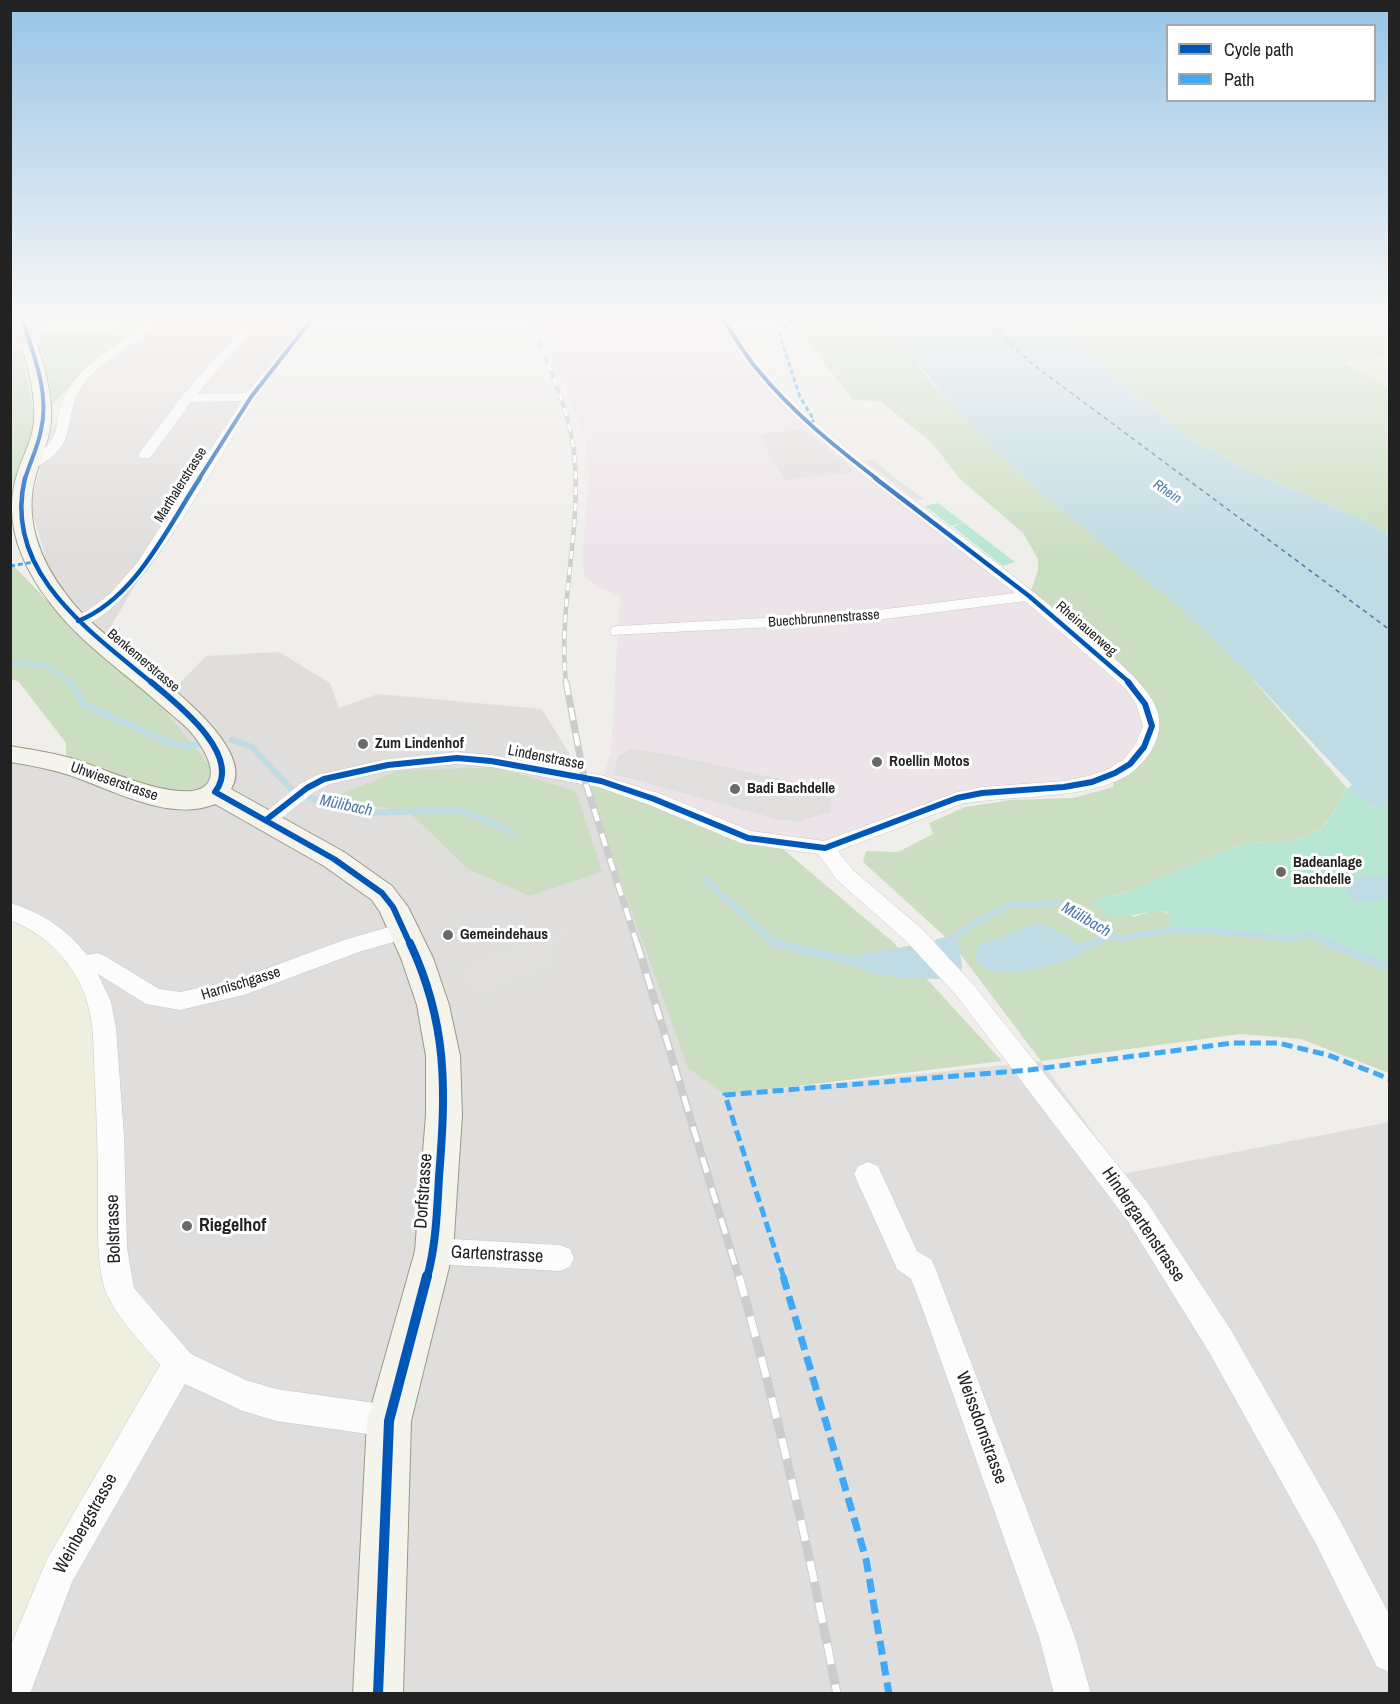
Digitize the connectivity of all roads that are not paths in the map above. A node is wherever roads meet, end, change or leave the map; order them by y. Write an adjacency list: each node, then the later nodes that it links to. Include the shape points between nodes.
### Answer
1 (187, 398): 6 (street)
2 (42, 399): 7 (street, Benkemerstrasse, via 40,433)
3 (70, 399): 7 (street, via 54,448)
4 (250, 399): 9 (street, Marthalerstrasse, via 143,566 116,597)
5 (783, 399): 8 (street, Rheinauerweg, via 858,465)
6 (145, 455)
7 (29, 466): 9 (street, Benkemerstrasse, via 22,503 27,544 53,592)
8 (1029, 596): 10 (street, Buechbrunnenstrasse, via 854,618); 14 (street, Rheinauerweg, via 1132,685 1145,704 1152,726 1144,747 1130,764 1092,782 957,798)
9 (78, 621): 12 (street, Benkemerstrasse, via 201,729 222,763 224,776)
10 (618, 631)
11 (10, 754): 12 (street, Uhwieserstrasse, via 65,765 180,802 200,800)
12 (215, 792): 13 (street, Dorfstrasse)
13 (276, 812): 14 (street, Lindenstrasse, via 316,783 338,775 457,758 601,781 748,838); 16 (street, Dorfstrasse, via 334,859 370,882 393,907)
14 (825, 848): 23 (street, Hindergartenstrasse, via 845,875 914,935 964,989 1137,1211 1220,1341 1329,1534)
15 (10, 911): 17 (street, Bolstrasse, via 47,929)
16 (406, 930): 17 (street, Harnischgasse, via 236,989 180,1002 154,998 98,962); 19 (street, Dorfstrasse, via 433,1005 443,1056 443,1138)
17 (82, 965): 21 (street, Bolstrasse, via 100,1004 112,1133 113,1259 117,1284 138,1317)
18 (868, 1174): 26 (street, Weissdornstrasse, via 907,1260 922,1270 938,1310 1058,1637)
19 (434, 1251): 20 (street, Gartenstrasse); 22 (street, Dorfstrasse)
20 (560, 1258)
21 (180, 1365): 22 (street, Bolstrasse, via 243,1395 276,1405); 24 (street, Weinbergstrasse, via 59,1570)
22 (389, 1421): 25 (street, Dorfstrasse)
23 (1389, 1654)
24 (11, 1694)
25 (378, 1694)
26 (1073, 1694)

